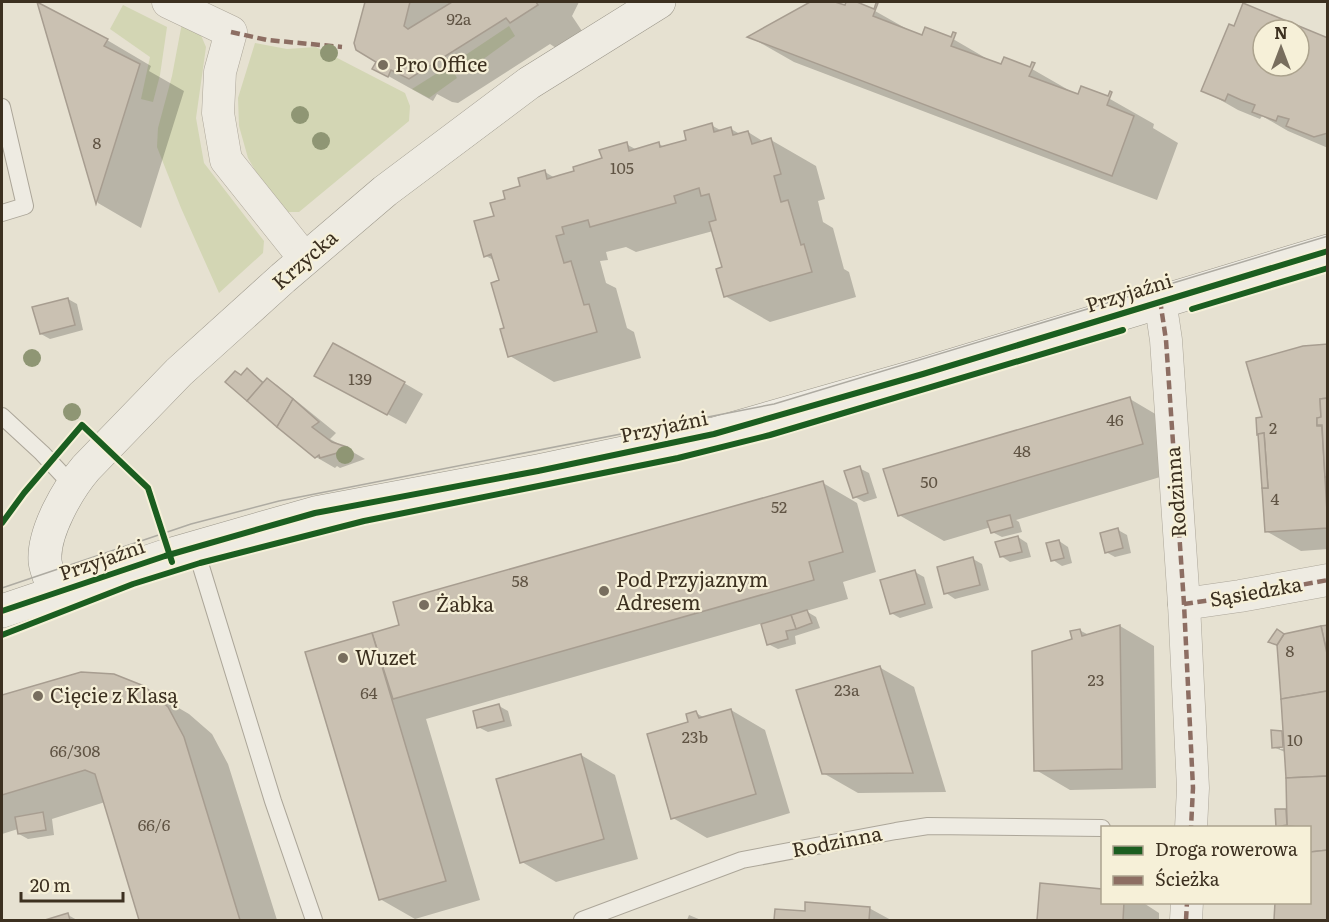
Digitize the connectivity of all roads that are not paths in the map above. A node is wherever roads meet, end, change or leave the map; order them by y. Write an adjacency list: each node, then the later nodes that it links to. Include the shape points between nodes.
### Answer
1 (168, 2): 6 (street, via 231,32 220,72 218,113 226,160)
2 (659, 2): 6 (street, Krzycka, via 529,82 385,191)
3 (2, 107): 4 (lane, via 25,206)
4 (2, 213)
5 (1328, 251): 7 (street, Przyjaźni)
6 (305, 259): 9 (street, Krzycka, via 178,372)
7 (1160, 300): 10 (street, Przyjaźni, via 714,434 315,513); 13 (street, Rodzinna)
8 (2, 416): 9 (lane)
9 (72, 485): 12 (street, Krzycka, via 59,508 45,561)
10 (195, 547): 12 (street, Przyjaźni); 18 (lane)
11 (1328, 580): 13 (street, Sąsiedzka)
12 (55, 593): 14 (street, Przyjaźni)
13 (1184, 604): 15 (street, Rodzinna, via 1193,788)
14 (2, 611)
15 (1191, 826)
16 (1101, 828): 19 (lane, Rodzinna, via 928,826 896,831 742,860)
17 (1187, 904): 20 (street)
18 (314, 921)
19 (582, 921)
20 (1186, 921)

